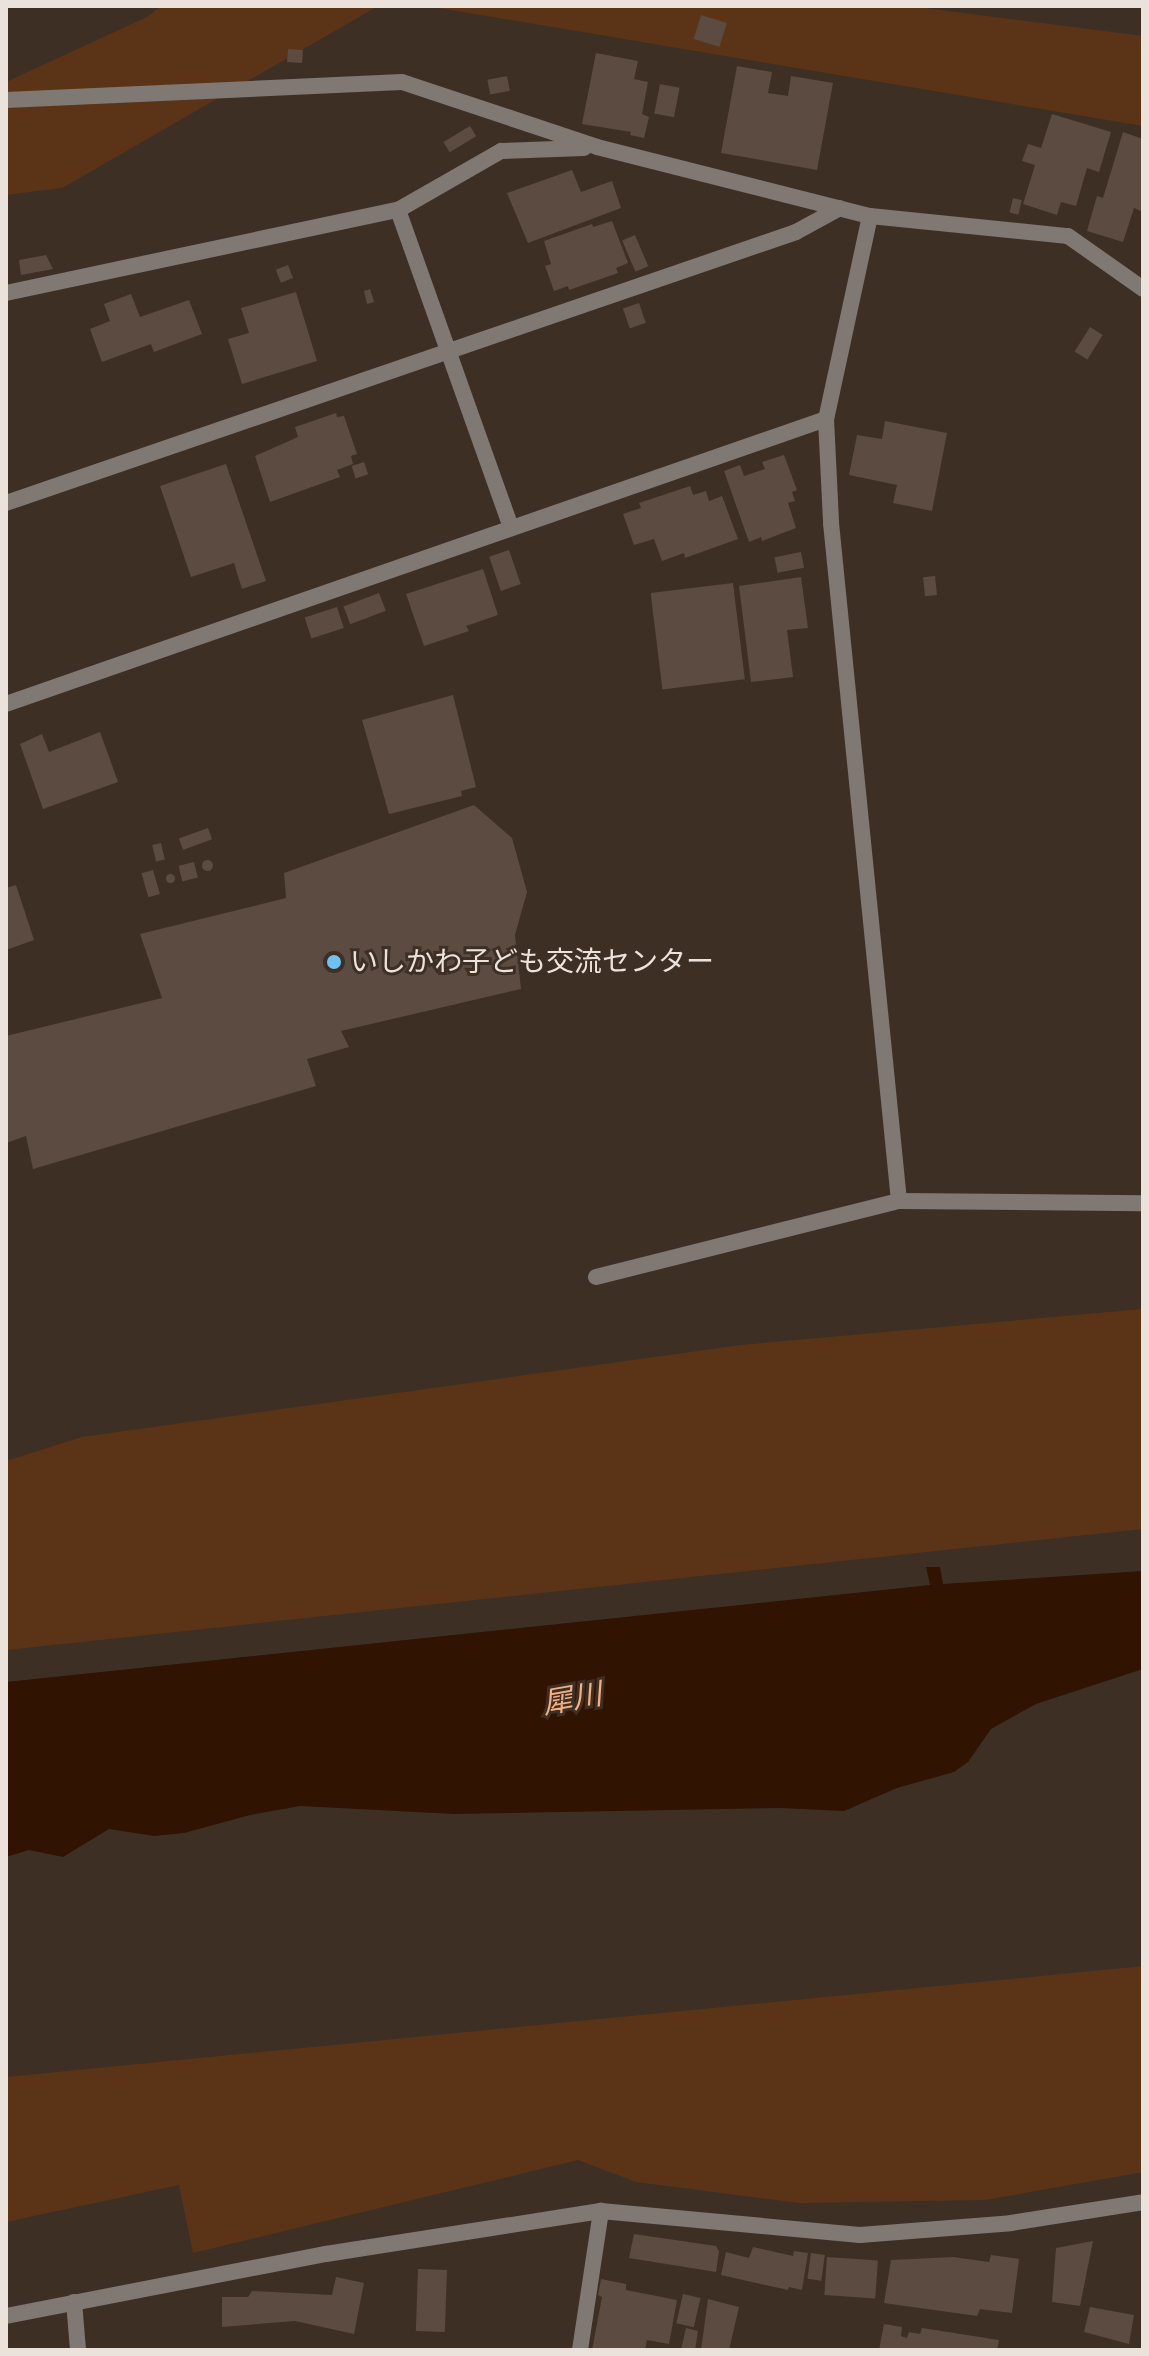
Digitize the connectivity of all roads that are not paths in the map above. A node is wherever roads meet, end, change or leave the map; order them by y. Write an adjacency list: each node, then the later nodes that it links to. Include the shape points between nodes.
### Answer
1 (6, 100): 2 (street, via 402,82)
2 (597, 147): 3 (street); 4 (street, via 501,151)
3 (840, 208): 5 (street); 8 (street, via 796,232)
4 (398, 210): 7 (street); 8 (street)
5 (870, 216): 6 (street, via 1068,236); 9 (street)
6 (1143, 289)
7 (6, 293)
8 (449, 352): 10 (street); 11 (street)
9 (826, 419): 11 (street); 13 (street, via 831,523)
10 (6, 503)
11 (511, 528): 12 (street)
12 (6, 704)
13 (899, 1201): 14 (street); 15 (street)
14 (1143, 1203)
15 (596, 1277)
16 (1143, 2202): 17 (street, via 1011,2223 860,2235)
17 (601, 2211): 18 (street, via 326,2254); 21 (street)
18 (74, 2302): 19 (street); 20 (street)
19 (6, 2316)
20 (78, 2350)
21 (580, 2350)

